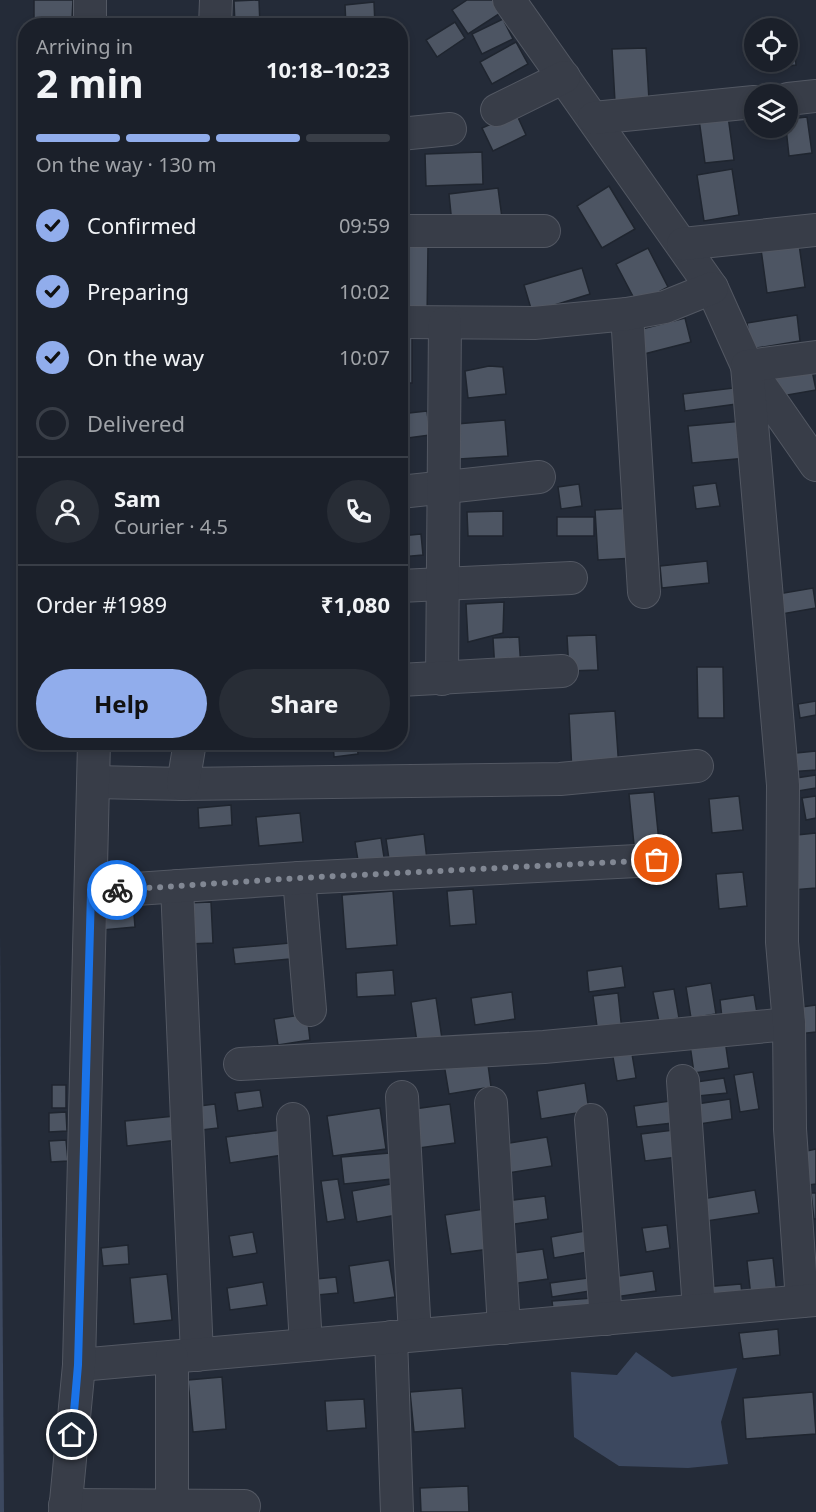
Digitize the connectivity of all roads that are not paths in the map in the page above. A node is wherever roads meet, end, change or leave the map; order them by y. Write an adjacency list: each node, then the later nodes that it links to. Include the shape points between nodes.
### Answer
1 (90, 0): 4 (street)
2 (216, 0): 5 (street)
3 (509, 0): 6 (street)
4 (90, 18)
5 (215, 18)
6 (564, 77): 10 (street); 11 (street)
7 (816, 96): 8 (street)
8 (798, 98)
9 (744, 103): 11 (street)
10 (497, 110)
11 (594, 118): 17 (street)
12 (450, 129): 13 (street)
13 (408, 134)
14 (816, 230): 17 (street)
15 (408, 231): 16 (street)
16 (544, 231)
17 (683, 244): 18 (street)
18 (712, 288): 19 (street, via 665,307); 23 (street)
19 (627, 314): 21 (street, via 534,323); 31 (street)
20 (408, 322): 21 (street)
21 (445, 322): 26 (street)
22 (816, 357): 23 (street)
23 (747, 366): 24 (street); 45 (street, via 783,785 782,942)
24 (816, 465)
25 (539, 477): 26 (street)
26 (443, 489): 27 (street); 29 (street)
27 (408, 491)
28 (571, 578): 29 (street)
29 (443, 584): 30 (street); 33 (street)
30 (408, 586)
31 (644, 592)
32 (562, 671): 33 (street)
33 (442, 678): 34 (street)
34 (408, 680)
35 (94, 750): 38 (street)
36 (189, 750): 39 (street)
37 (697, 766): 39 (street, via 560,779)
38 (95, 782): 39 (street); 43 (street)
39 (183, 784)
40 (657, 860): 41 (street)
41 (299, 878): 42 (street); 44 (street)
42 (177, 886): 43 (street); 58 (street)
43 (91, 892): 59 (street)
44 (310, 1010)
45 (789, 1024): 46 (street, via 544,1047); 52 (street, via 790,1129)
46 (240, 1064)
47 (683, 1081): 53 (street)
48 (402, 1097): 56 (street)
49 (491, 1103): 55 (street)
50 (293, 1119): 57 (street)
51 (591, 1120): 54 (street)
52 (809, 1301): 53 (street)
53 (699, 1310): 54 (street)
54 (606, 1319): 55 (street)
55 (504, 1328): 56 (street)
56 (403, 1336): 57 (street); 63 (street)
57 (306, 1345): 58 (street)
58 (185, 1356): 59 (street); 62 (street)
59 (78, 1365): 61 (street)
60 (244, 1506): 62 (street)
61 (65, 1509): 62 (street)
62 (172, 1509)
63 (397, 1512)

